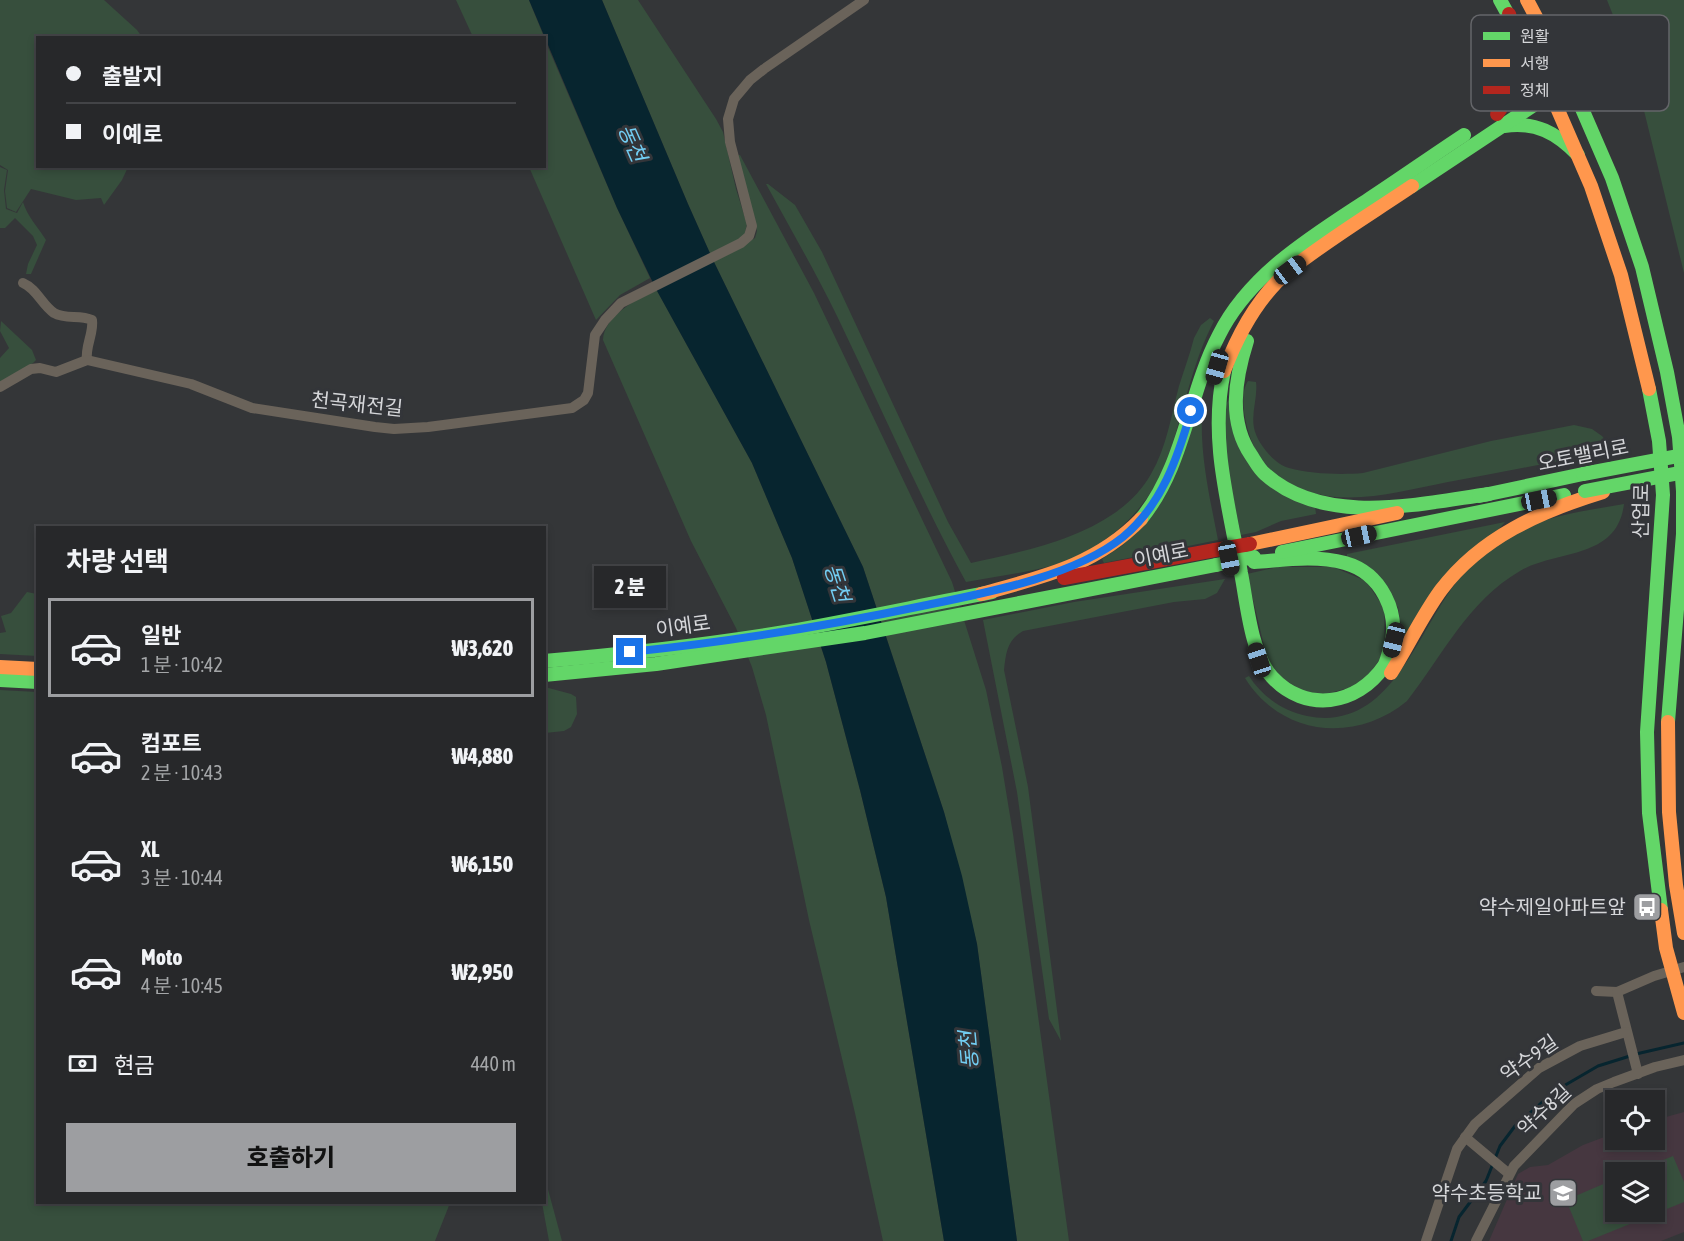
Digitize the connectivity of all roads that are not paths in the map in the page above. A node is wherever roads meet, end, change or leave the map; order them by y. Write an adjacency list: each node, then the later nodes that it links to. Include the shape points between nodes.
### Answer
1 (864, 0): 15 (street, 천곡재전길, via 764,69 734,99 729,119 730,142 752,226 749,236 627,299 612,312 595,335 588,393 579,405 393,429 245,406 173,379)
2 (1500, 0): 4 (main road, 산업로)
3 (1527, 0): 5 (main road, 산업로)
4 (1509, 14)
5 (1535, 15)
6 (1503, 111): 10 (main road)
7 (1512, 111): 10 (main road)
8 (1558, 111): 11 (main road, 산업로)
9 (1583, 111): 29 (main road, 산업로, via 1612,178 1642,267 1679,437 1683,534 1667,732 1669,812)
10 (1498, 120): 11 (main road, via 1554,132); 12 (main road); 13 (main road)
11 (1578, 156): 30 (main road, 산업로, via 1621,275 1659,441 1663,495 1647,732 1649,802 1657,888)
12 (1294, 251): 20 (main road, via 1245,304 1231,330 1213,379 1208,423 1209,447 1246,647 1258,677 1270,690 1292,704 1319,710 1351,705 1365,698 1392,673 1436,598 1469,559 1502,533); 22 (main road, via 1244,297 1214,341 1175,463 1141,520 1107,549 1085,561)
13 (1290, 270): 19 (main road, via 1255,321 1237,377 1237,419 1242,439 1263,474 1298,496 1343,506 1420,503); 21 (main road, via 1268,292 1237,336 1218,400 1218,448 1254,644 1266,673 1277,685 1303,699 1347,698 1374,680 1390,655 1395,628 1388,598 1371,576 1346,563)
14 (23, 283): 15 (street, via 58,315 92,320)
15 (87, 360): 16 (street, via 56,372 31,369)
16 (0, 387)
17 (1684, 455): 19 (main road, 오토밸리로, bridge)
18 (1684, 472): 20 (main road, 오토밸리로, bridge)
19 (1489, 494): 21 (main road)
20 (1585, 494): 21 (main road)
21 (1253, 554): 22 (main road, 이예로, bridge, via 1215,550); 26 (main road, 이예로, bridge, via 865,633 656,664)
22 (981, 594): 23 (main road, 이예로, via 861,619 751,636)
23 (546, 661)
24 (0, 667): 25 (main road)
25 (36, 669)
26 (546, 675)
27 (0, 680): 28 (main road)
28 (36, 682)
29 (1684, 933)
30 (1678, 969): 32 (street); 33 (main road, 산업로)
31 (1596, 992): 32 (street)
32 (1617, 992): 34 (street)
33 (1684, 1011)
34 (1627, 1036): 36 (street); 37 (street, 약수9길, via 1580,1046 1539,1068)
35 (1684, 1060): 36 (street, 약수8길)
36 (1637, 1071): 38 (street, 약수8길, via 1584,1096)
37 (1465, 1137): 38 (street); 39 (street, 약수9길, via 1451,1163)
38 (1508, 1173): 40 (street, 약수8길)
39 (1426, 1241)
40 (1476, 1241)

